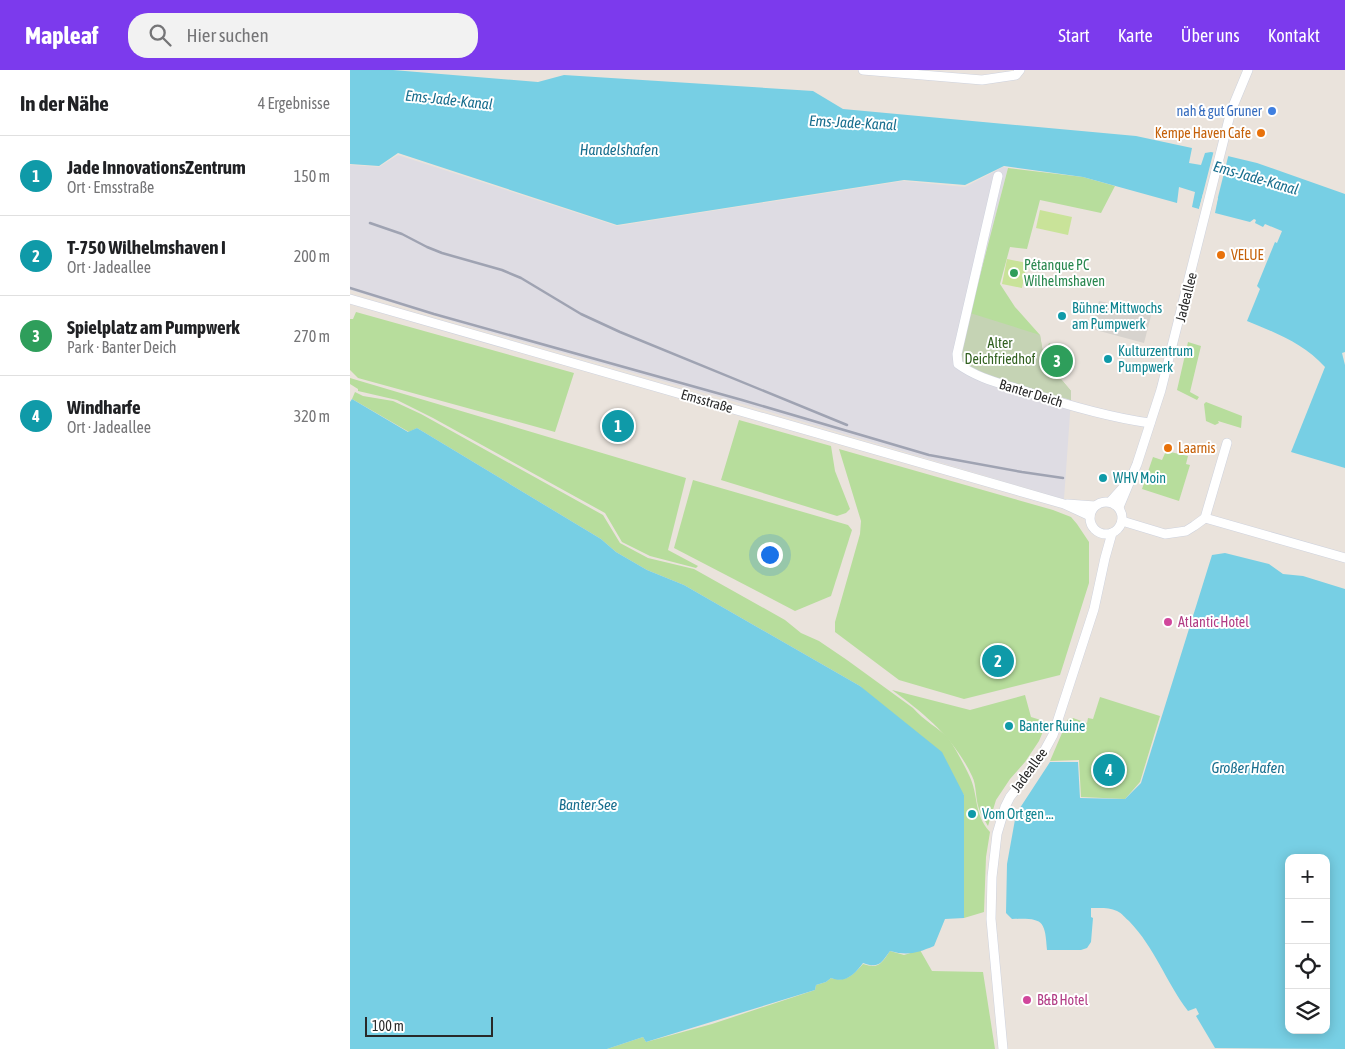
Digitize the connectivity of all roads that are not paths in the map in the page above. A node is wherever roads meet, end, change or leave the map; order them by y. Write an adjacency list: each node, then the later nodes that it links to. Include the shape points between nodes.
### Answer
1 (863, 70): 3 (street, via 982,80)
2 (1248, 70): 6 (street, Jadeallee, via 1231,111 1173,347)
3 (1018, 73)
4 (998, 176): 6 (street, Banter Deich, via 958,364 972,374 1058,402)
5 (350, 298): 10 (street, Emsstraße)
6 (1150, 423): 8 (street, Jadeallee)
7 (1227, 443): 14 (street)
8 (1130, 480): 9 (street, Jadeallee); 12 (street, Jadeallee)
9 (1110, 502): 11 (street); 12 (street)
10 (1064, 504): 11 (street, Emsstraße); 13 (street, Emsstraße)
11 (1095, 506): 13 (street)
12 (1119, 508): 15 (street)
13 (1090, 516): 16 (street, via 1092,526)
14 (1205, 518): 15 (street, via 1176,534 1165,534); 19 (street)
15 (1122, 521): 17 (street)
16 (1100, 532): 17 (street); 18 (street, Jadeallee)
17 (1112, 533): 18 (street, Jadeallee)
18 (1104, 558): 20 (street, Jadeallee, via 1094,610 1053,735 1041,757 1010,797 997,834 991,919)
19 (1345, 558)
20 (1003, 1049)

